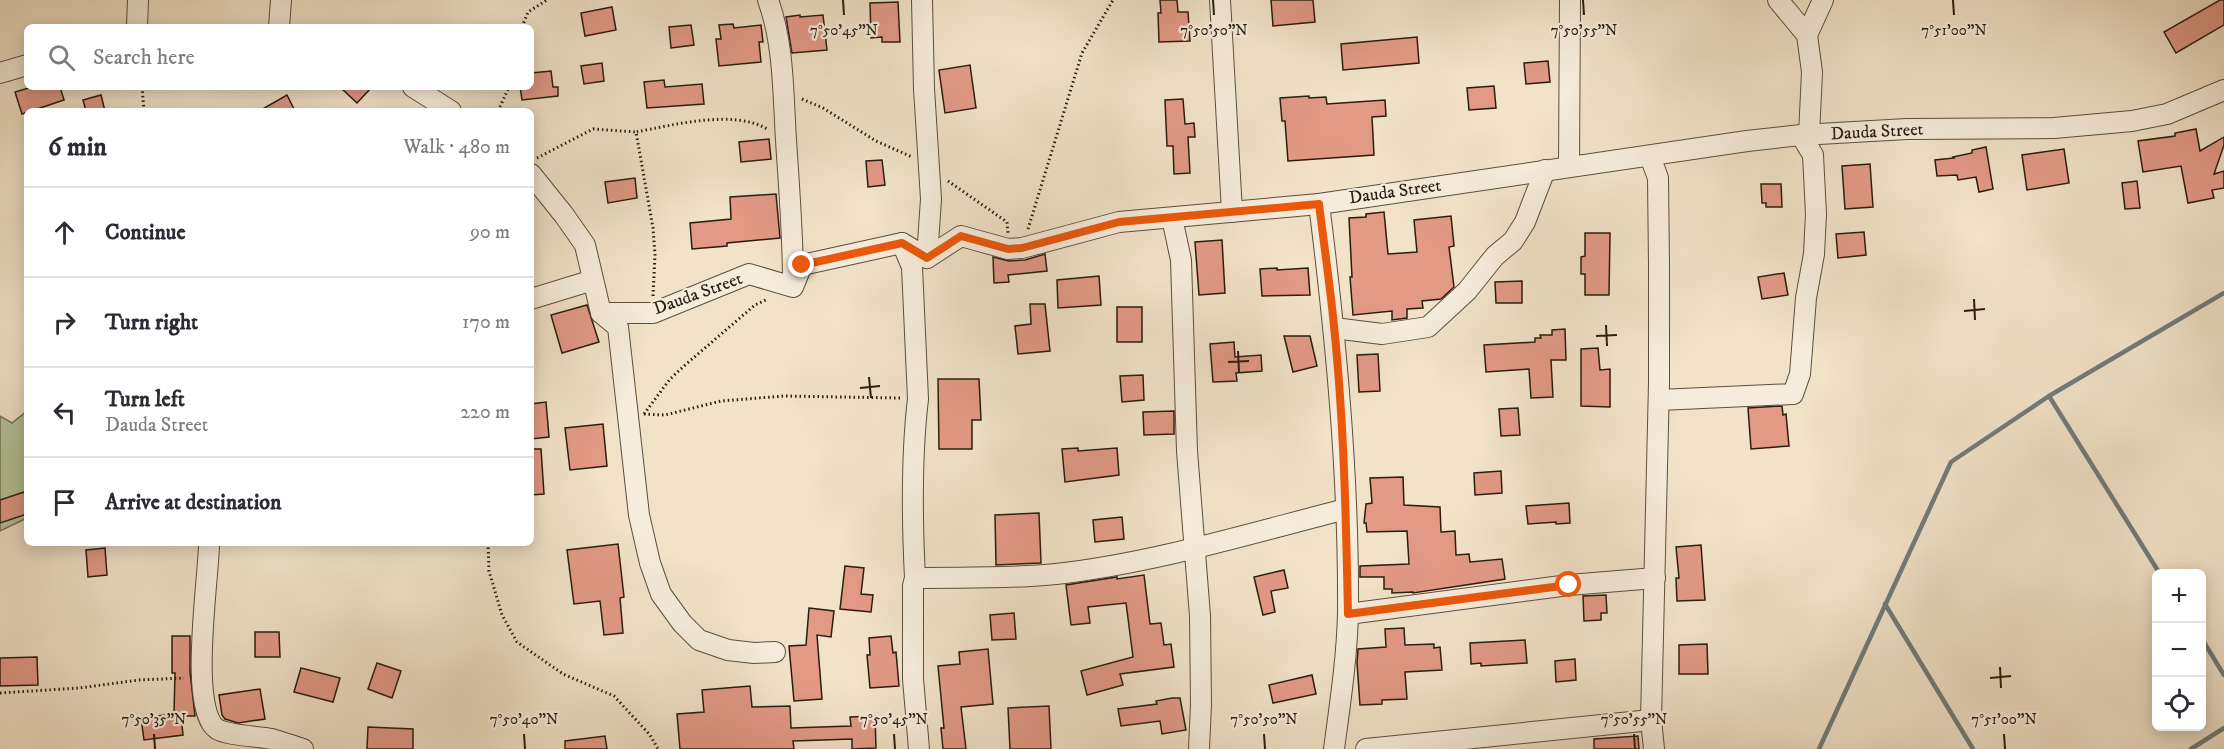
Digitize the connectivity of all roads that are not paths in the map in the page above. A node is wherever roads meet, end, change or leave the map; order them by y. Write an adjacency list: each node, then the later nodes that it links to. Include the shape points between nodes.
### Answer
1 (138, 0): 9 (street)
2 (281, 0): 10 (street)
3 (768, 0): 28 (street, via 775,21 783,91 792,211)
4 (922, 0): 26 (street, via 931,200)
5 (1220, 0): 23 (street)
6 (1570, 0): 19 (street)
7 (1778, 0): 11 (street)
8 (1823, 0): 11 (street)
9 (137, 24)
10 (279, 24)
11 (1807, 35): 17 (street, via 1812,72)
12 (24, 66): 13 (street)
13 (0, 73)
14 (418, 90): 16 (street)
15 (2224, 90): 17 (street, Dauda Street, via 2167,114 2132,121 2054,128 1907,129)
16 (446, 108)
17 (1805, 135): 18 (street, Dauda Street); 32 (street, via 1813,155 1816,214 1800,374 1793,394)
18 (1650, 156): 19 (street, Dauda Street); 32 (street, via 1658,178)
19 (1569, 166): 20 (street, Dauda Street)
20 (1545, 170): 22 (street, Dauda Street); 31 (street, via 1525,222 1513,241 1428,327 1382,334)
21 (534, 178): 27 (street, via 585,245)
22 (1319, 204): 23 (street, Dauda Street); 31 (street)
23 (1232, 212): 24 (street, Dauda Street)
24 (1172, 218): 26 (street, Dauda Street, via 1119,222 1015,248 961,236); 35 (street, via 1181,260 1187,451)
25 (902, 243): 26 (street); 28 (street, via 802,265); 36 (street, via 912,267 918,399 912,524)
26 (927, 258)
27 (593, 280): 29 (street); 30 (street)
28 (790, 286): 30 (street, Dauda Street, via 749,274 653,313)
29 (534, 298)
30 (601, 313): 39 (street, via 618,327 639,515 661,594 699,640 728,650)
31 (1334, 328): 33 (street)
32 (1659, 400): 37 (street)
33 (1346, 509): 35 (street); 38 (street)
34 (209, 546): 41 (street, via 201,678 210,723 219,730)
35 (1196, 547): 36 (street, via 1055,574); 43 (street, via 1201,704)
36 (915, 578): 42 (street, via 913,680)
37 (1655, 578): 38 (street, via 1569,585); 40 (street)
38 (1348, 614): 44 (street)
39 (775, 652)
40 (1652, 720): 45 (street); 46 (street)
41 (303, 749)
42 (919, 749)
43 (1198, 749)
44 (1334, 749)
45 (1366, 749)
46 (1654, 749)

